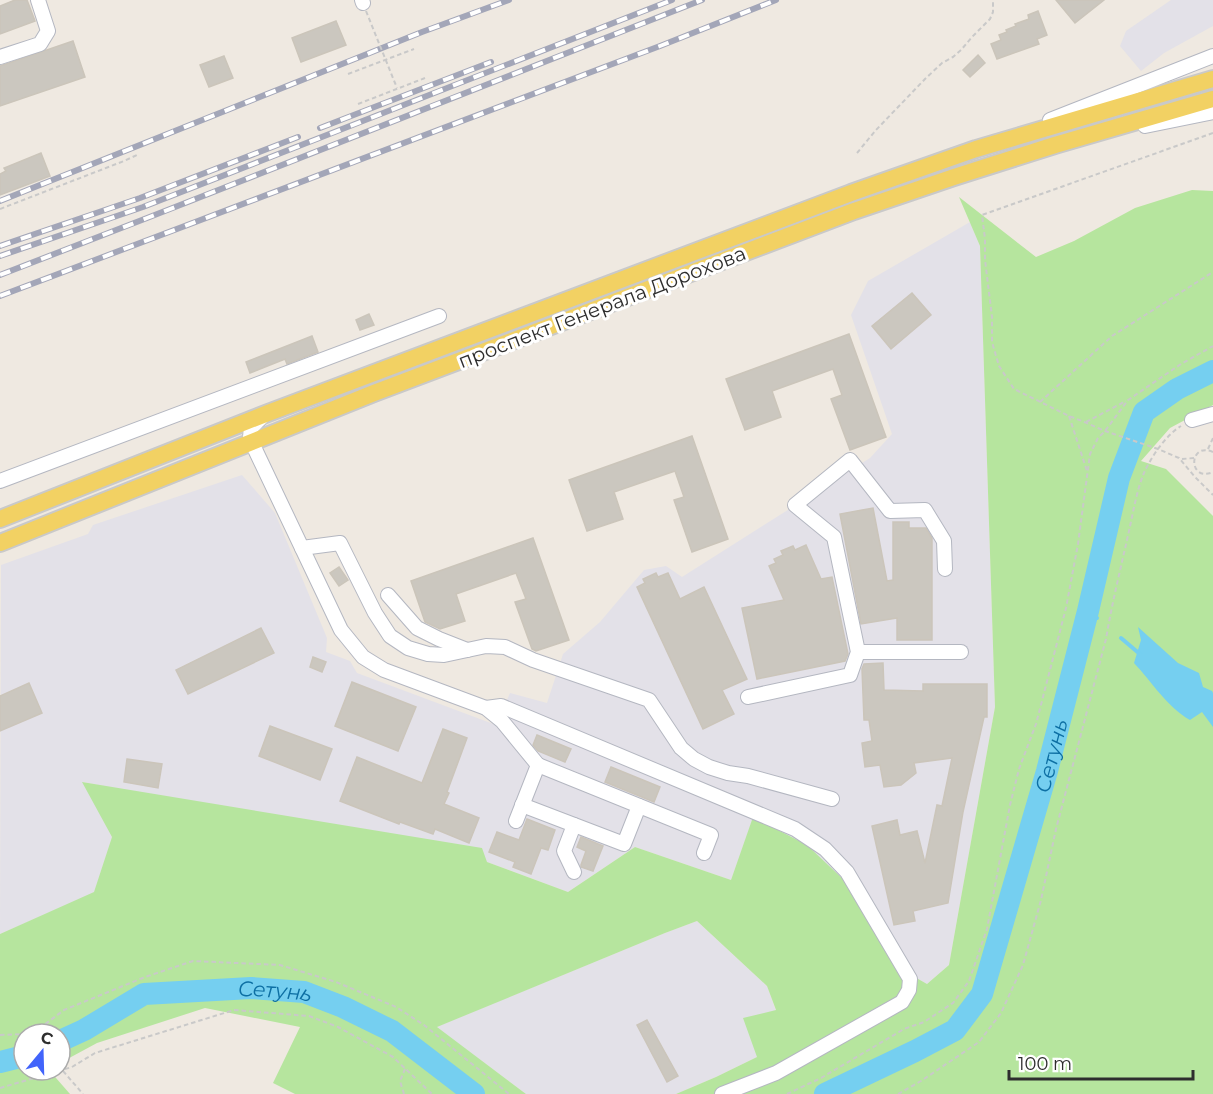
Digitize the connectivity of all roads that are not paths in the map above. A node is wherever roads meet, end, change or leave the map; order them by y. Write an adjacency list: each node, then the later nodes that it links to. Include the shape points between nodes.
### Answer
1 (38, 0): 3 (street, via 48,30 40,44)
2 (1213, 56): 8 (street)
3 (0, 57)
4 (1213, 79): 8 (main road, проспект Генерала Дорохова)
5 (1213, 99): 7 (main road, проспект Генерала Дорохова)
6 (1213, 112): 7 (street)
7 (1055, 145): 13 (main road, проспект Генерала Дорохова, via 854,211)
8 (976, 150): 10 (main road, проспект Генерала Дорохова, via 851,193)
9 (439, 316): 14 (street)
10 (268, 413): 13 (street, via 251,428); 15 (main road, проспект Генерала Дорохова)
11 (1213, 414): 12 (street)
12 (1192, 420)
13 (252, 443): 16 (main road, проспект Генерала Дорохова); 17 (street)
14 (0, 481)
15 (0, 519)
16 (0, 543)
17 (302, 548): 20 (street, via 340,543 375,613 390,636 408,648 444,655); 24 (street, via 341,630 363,657 384,670)
18 (945, 569): 21 (street, via 944,541 925,510 890,511 850,460 795,505 834,537)
19 (388, 595): 20 (street, via 417,628)
20 (466, 650): 26 (street, via 504,647 649,700 681,748 694,759 728,773)
21 (858, 652): 22 (street); 23 (street, via 850,675)
22 (961, 652)
23 (748, 696)
24 (486, 708): 25 (street, via 502,721); 33 (street, via 501,706 795,830 825,849 847,872 910,979 909,990 902,1002 786,1068)
25 (538, 765): 27 (street); 28 (street)
26 (832, 799)
27 (522, 805): 29 (street); 30 (street)
28 (639, 806): 30 (street, via 624,844); 31 (street, via 711,835)
29 (516, 821)
30 (574, 825): 32 (street, via 564,851)
31 (704, 853)
32 (574, 872)
33 (722, 1094)

